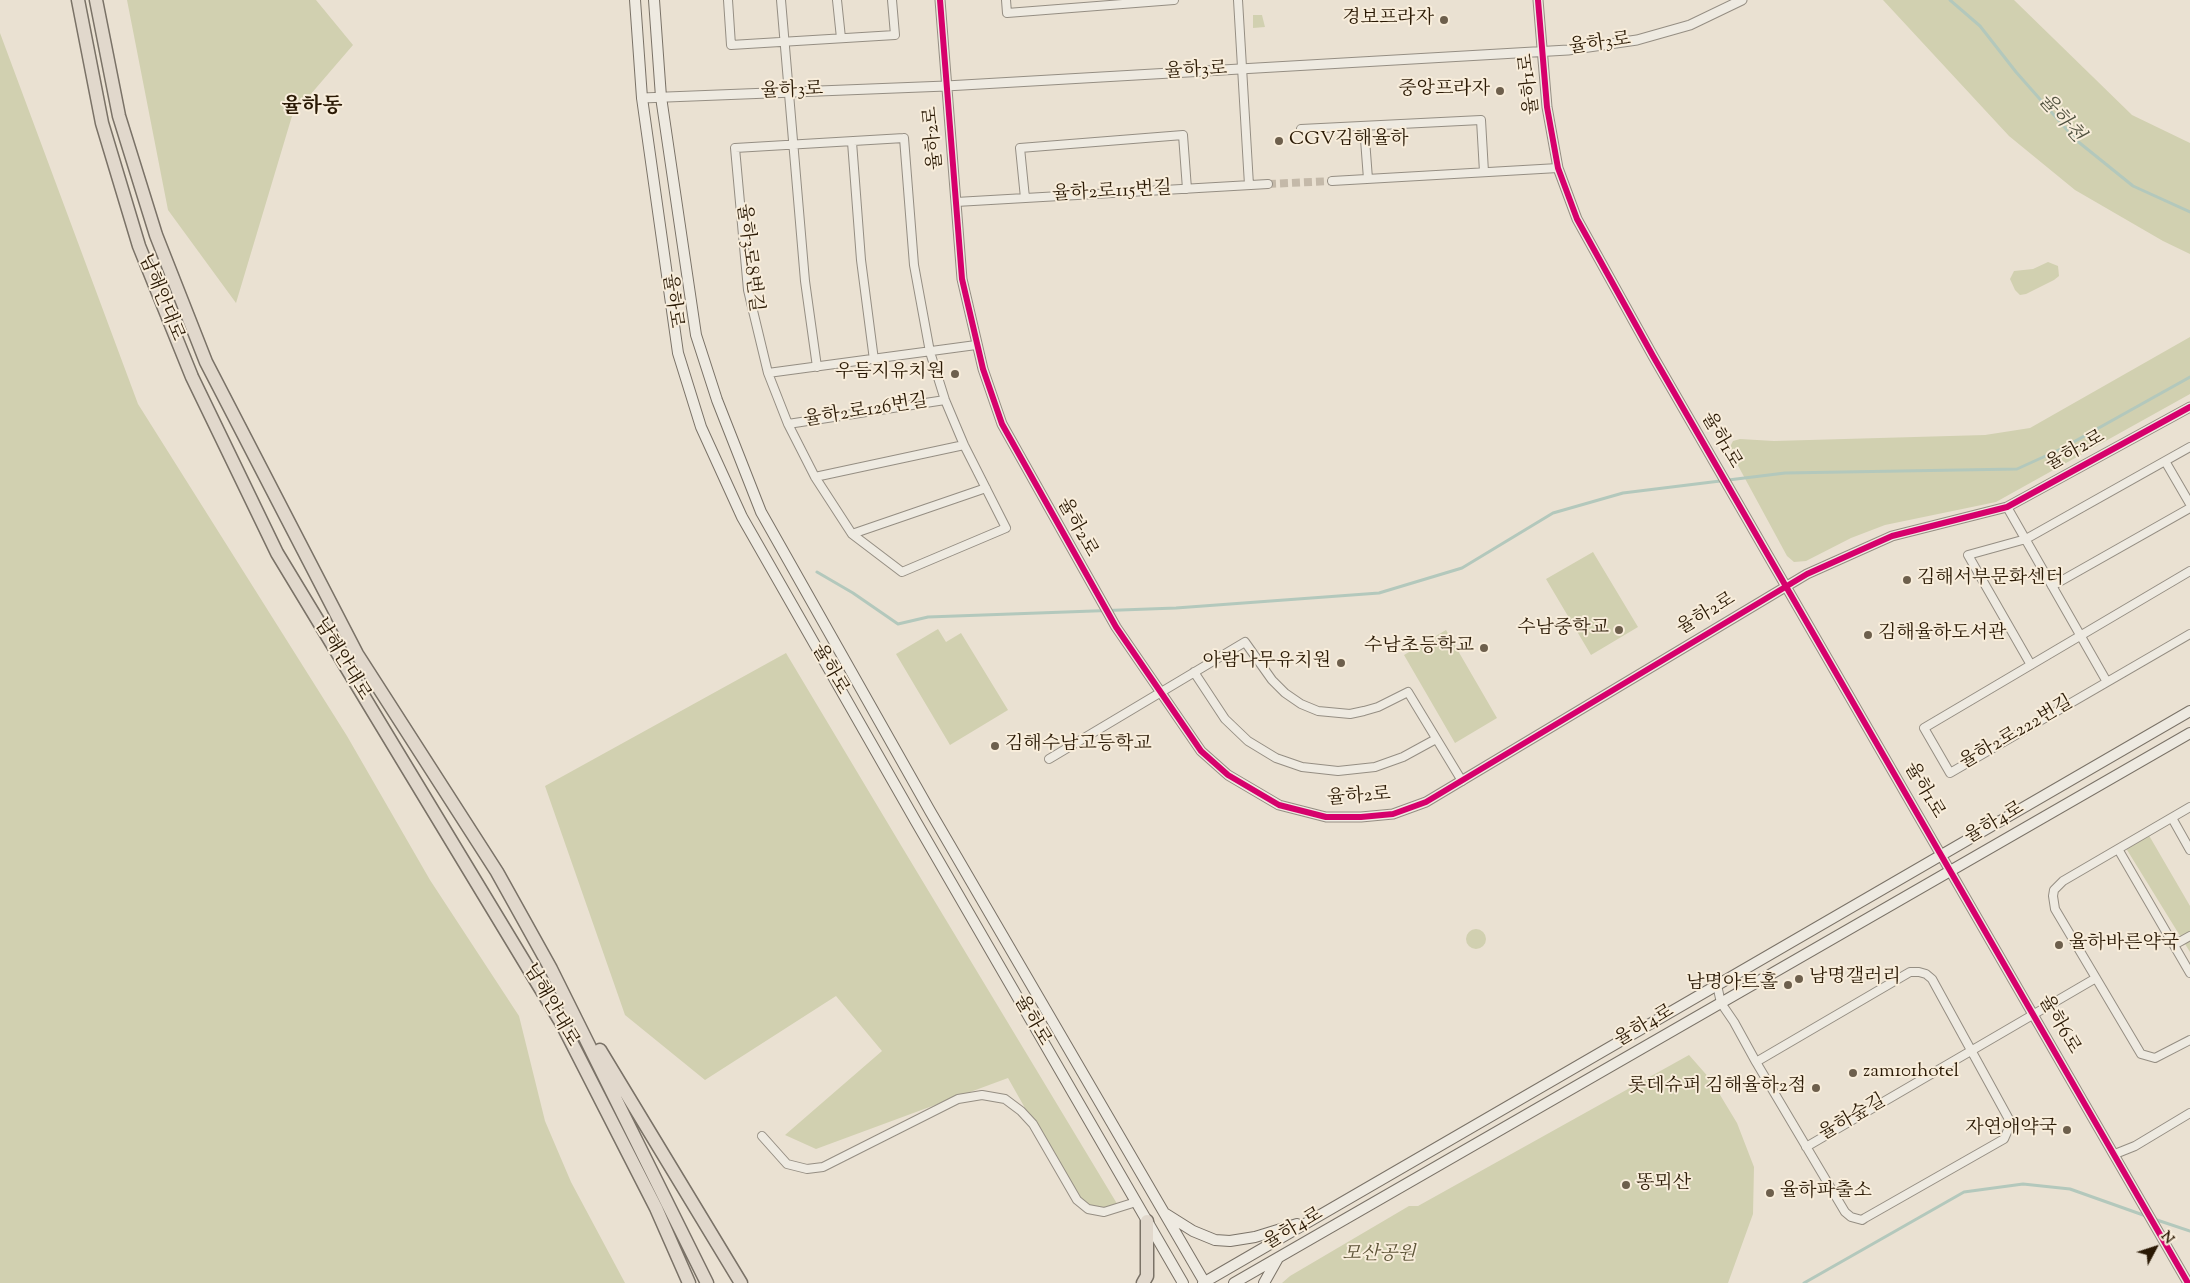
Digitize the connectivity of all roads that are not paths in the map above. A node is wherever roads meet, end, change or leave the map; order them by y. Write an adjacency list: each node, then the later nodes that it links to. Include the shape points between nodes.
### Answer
1 (78, 0): 93 (highway, 남해안대로, via 102,123 139,246 192,377 277,553 562,1024 656,1208)
2 (96, 0): 75 (highway, 남해안대로, via 119,116 156,235 206,362 357,654 497,872)
3 (635, 0): 21 (main road, 율하로)
4 (654, 0): 22 (main road, 율하로)
5 (728, 0): 16 (street, via 731,45)
6 (781, 0): 16 (street)
7 (837, 0): 15 (street)
8 (892, 0): 15 (street, via 894,35)
9 (940, 0): 19 (street, 율하2로)
10 (1006, 0): 11 (street, via 1007,13)
11 (1174, 0)
12 (1238, 0): 18 (street)
13 (1538, 0): 17 (street, 율하1로)
14 (1742, 0): 17 (street, 율하3로, via 1690,25 1637,40)
15 (841, 38): 16 (street)
16 (784, 42): 20 (street)
17 (1542, 52): 18 (street, 율하3로); 27 (street, 율하1로, via 1547,107)
18 (1242, 69): 19 (street, 율하3로); 32 (street)
19 (946, 86): 20 (street, 율하3로); 35 (street, 율하2로)
20 (788, 92): 22 (street, 율하3로); 26 (street)
21 (642, 98): 22 (street, 율하3로); 88 (main road, 율하로, via 678,353 705,435 742,517)
22 (661, 98): 89 (main road, 율하로, via 696,335 717,400 761,512 930,811)
23 (1364, 126): 24 (street); 28 (street, via 1481,120); 29 (street)
24 (1301, 129)
25 (852, 142): 26 (street, 율하3로8번길); 37 (street, 율하3로8번길, via 904,138 914,265); 38 (street, via 861,260)
26 (792, 145): 39 (street); 40 (street, 율하3로8번길, via 735,148 748,290)
27 (1558, 168): 28 (street); 54 (street, 율하1로, via 1577,219 1596,256)
28 (1484, 172): 29 (street)
29 (1368, 179): 30 (street)
30 (1332, 181)
31 (1268, 184): 32 (street, 율하2로115번길)
32 (1249, 185): 33 (street, 율하2로115번길)
33 (1187, 189): 34 (street, 율하2로115번길); 34 (street, via 1183,135 1020,148)
34 (1025, 198): 35 (street, 율하2로115번길)
35 (956, 202): 36 (street, 율하2로, via 962,279)
36 (976, 345): 37 (street); 61 (street, 율하2로, via 1002,424 1093,589)
37 (930, 352): 38 (street); 41 (street, 율하2로126번길)
38 (874, 360): 39 (street)
39 (817, 367): 40 (street)
40 (768, 373): 43 (street, 율하2로126번길)
41 (945, 400): 43 (street, 율하2로126번길); 44 (street, 율하2로126번길)
42 (2190, 407): 50 (street, 율하2로)
43 (788, 424): 47 (street, 율하2로126번길)
44 (964, 445): 47 (street); 48 (street, 율하2로126번길)
45 (2190, 447): 46 (street)
46 (2165, 460): 49 (street); 52 (street)
47 (815, 477): 51 (street, 율하2로126번길)
48 (986, 488): 51 (street); 51 (street, 율하2로126번길, via 1006,528 902,572)
49 (2190, 506): 55 (street)
50 (2008, 507): 52 (street); 54 (street, 율하2로, via 1892,536)
51 (852, 534)
52 (2026, 539): 55 (street); 58 (street, via 1968,555)
53 (2190, 571): 57 (street, 율하2로222번길)
54 (1787, 585): 66 (street, 율하2로); 71 (street, 율하1로)
55 (2052, 586): 57 (street)
56 (2190, 634): 60 (street, 율하2로222번길)
57 (2080, 636): 58 (street, 율하2로222번길); 60 (street)
58 (2032, 664): 60 (street, 율하2로222번길, via 1924,728 1950,773)
59 (1194, 672): 61 (street); 64 (street, via 1225,719 1248,741 1276,758 1302,767 1338,770 1375,767 1403,758); 64 (street, via 1245,642 1272,680 1301,704 1318,711 1350,714 1378,707 1408,692)
60 (2107, 682)
61 (1161, 692): 65 (street); 66 (street, 율하2로, via 1200,751 1236,780 1294,810 1326,817 1393,814 1426,802)
62 (2190, 711): 71 (main road, 율하4로)
63 (2190, 733): 72 (main road, 율하4로)
64 (1436, 739): 66 (street)
65 (1049, 759)
66 (1462, 781)
67 (2190, 807): 68 (street)
68 (2172, 818): 69 (street); 70 (street)
69 (2118, 849): 74 (street); 77 (street, via 2063,881 2054,890 2055,909)
70 (2190, 850)
71 (1942, 854): 72 (street, 율하1로); 78 (main road, 율하4로)
72 (1952, 870): 79 (main road, 율하4로); 80 (street, 율하6로)
73 (2190, 936): 74 (street)
74 (2174, 945): 76 (street)
75 (551, 969): 94 (highway, 남해안대로); 95 (highway)
76 (2190, 973)
77 (2096, 978): 80 (street, 율하숲길); 81 (street, via 2141,1054 2148,1058 2161,1056)
78 (1717, 985): 79 (street, 율하숲길); 90 (main road, 율하4로)
79 (1721, 1002): 83 (street, 율하숲길); 92 (main road, 율하4로)
80 (2034, 1012): 82 (street, 율하숲길); 87 (street, 율하6로)
81 (2190, 1040)
82 (1971, 1050): 83 (street, via 1932,979 1926,974 1910,972); 86 (street, 율하숲길); 86 (street, via 2011,1123 2004,1139 1862,1220 1845,1212)
83 (1756, 1062): 86 (street, 율하숲길)
84 (2190, 1114): 87 (street)
85 (762, 1136): 88 (street, via 787,1164 807,1169 823,1166 958,1099 982,1095 1004,1099 1021,1111 1033,1124 1077,1200 1088,1208 1104,1212)
86 (1806, 1146)
87 (2115, 1154): 101 (street, 율하6로)
88 (1136, 1202): 91 (main road, 율하로)
89 (1165, 1214): 90 (main road, via 1211,1240 1230,1241); 98 (main road, 율하로)
90 (1312, 1220): 98 (main road, 율하4로)
91 (1147, 1221): 96 (highway, via 1147,1276); 97 (main road, 율하로)
92 (1278, 1257): 99 (main road, 율하4로); 100 (main road)
93 (689, 1283)
94 (707, 1283)
95 (741, 1283)
96 (1143, 1283)
97 (1183, 1283)
98 (1204, 1283)
99 (1234, 1283)
100 (1264, 1283)
101 (2188, 1283)

